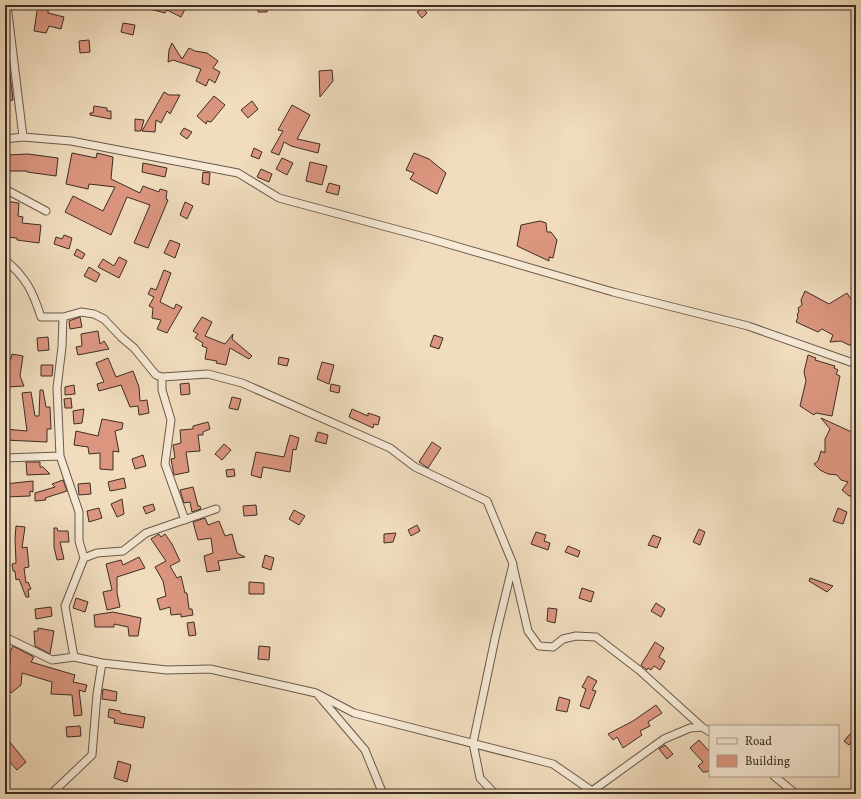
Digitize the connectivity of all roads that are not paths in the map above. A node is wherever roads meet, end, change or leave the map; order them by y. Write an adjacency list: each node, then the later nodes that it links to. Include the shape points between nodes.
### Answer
1 (7, 5): 2 (street)
2 (23, 137): 3 (street); 8 (street, via 71,141 238,173 279,198 613,292 748,326)
3 (5, 140)
4 (5, 189): 5 (street)
5 (46, 211)
6 (5, 260): 7 (street, via 17,270 29,286 41,317)
7 (63, 317): 9 (street, via 81,312 104,319 134,348 156,375); 10 (street, via 57,388)
8 (856, 364)
9 (162, 377): 13 (street, via 162,390 171,420 165,464); 15 (street, via 208,374 242,383 390,448 415,467 487,501)
10 (60, 456): 11 (street); 14 (street, via 80,512 79,541)
11 (5, 458)
12 (216, 509): 13 (street)
13 (185, 520): 14 (street, via 146,533 123,551)
14 (84, 558): 17 (street, via 65,606)
15 (513, 564): 20 (street, via 528,631 539,646 553,647 563,639 576,636 596,637 639,670); 22 (street)
16 (5, 637): 17 (street, via 52,660)
17 (74, 656): 18 (street)
18 (102, 663): 19 (street, via 167,670 210,669); 24 (street, via 92,755)
19 (316, 693): 22 (street, via 354,712); 25 (street, via 365,750)
20 (702, 727): 21 (street); 22 (street, via 690,728 664,739 592,790 553,764)
21 (709, 731)
22 (473, 743): 26 (street, via 480,778)
23 (775, 777): 27 (street)
24 (51, 794)
25 (383, 794)
26 (495, 794)
27 (796, 794)

